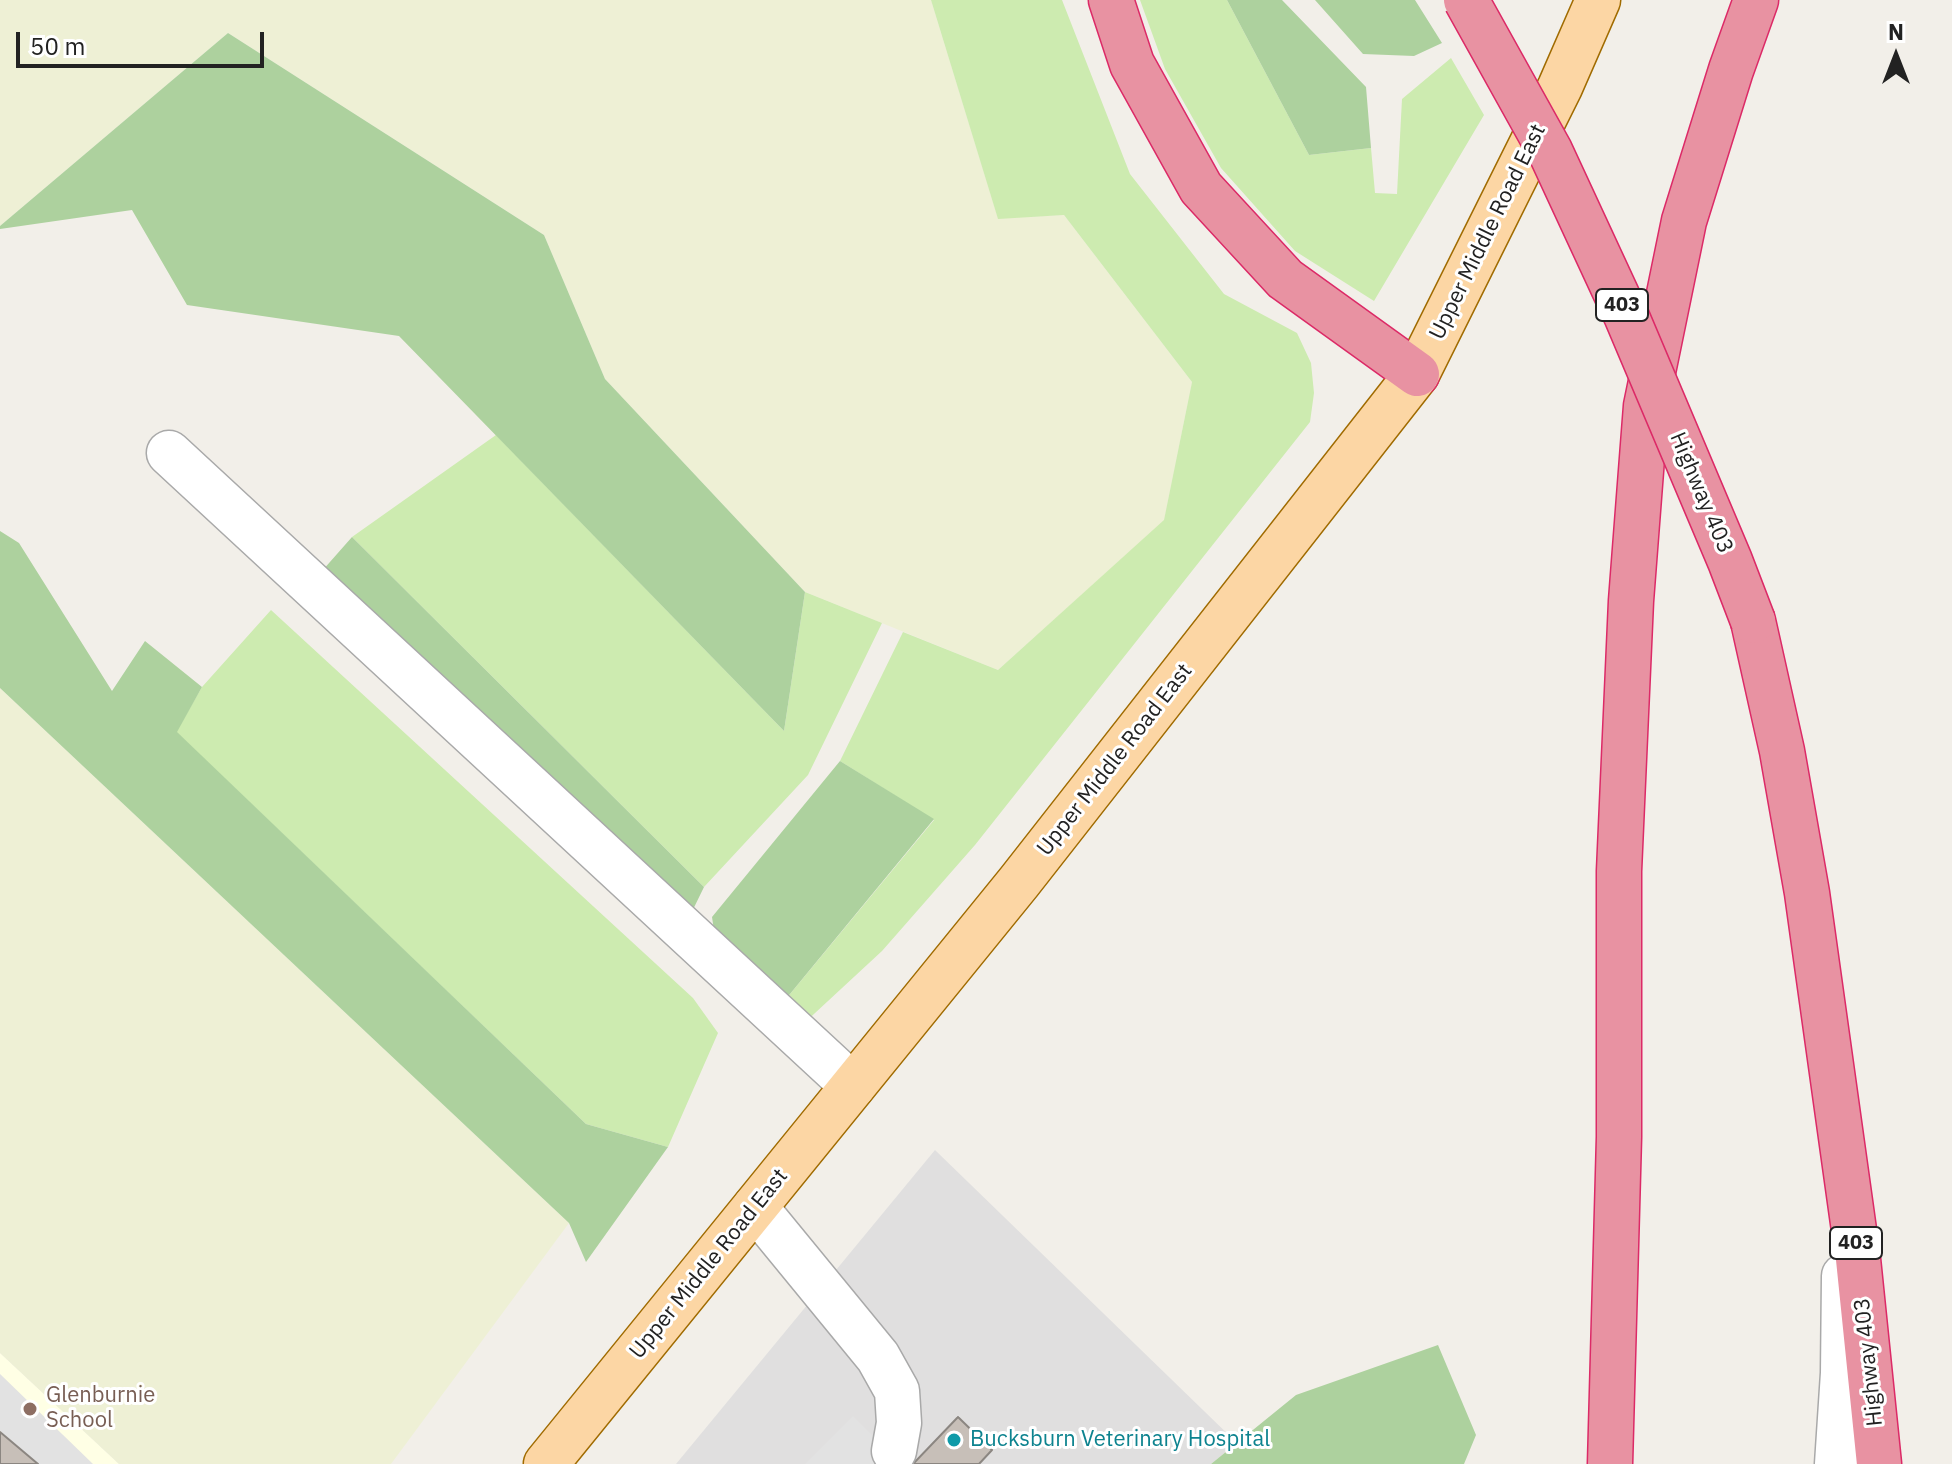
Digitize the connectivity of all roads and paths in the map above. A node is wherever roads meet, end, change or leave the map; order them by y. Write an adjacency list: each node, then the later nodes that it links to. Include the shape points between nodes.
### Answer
1 (1111, 0): 5 (highway, via 1132,64 1201,188 1285,279)
2 (1466, 0): 7 (highway, Highway 403 / 403, bridge, via 1550,151 1614,287 1753,621 1785,765)
3 (1598, 0): 5 (main road, Upper Middle Road East)
4 (1756, 0): 12 (highway, via 1684,221 1646,406 1619,871 1619,1137)
5 (1417, 374): 8 (main road, Upper Middle Road East)
6 (169, 453): 8 (street)
7 (1824, 1022): 13 (street, Highway 403, via 1843,1212 1844,1341); 14 (highway, Highway 403 / 403, via 1858,1259)
8 (853, 1086): 9 (main road, Upper Middle Road East)
9 (755, 1207): 10 (street, via 878,1357 897,1391); 11 (main road, Upper Middle Road East)
10 (894, 1451)
11 (546, 1464)
12 (1610, 1464)
13 (1837, 1464)
14 (1879, 1464)

